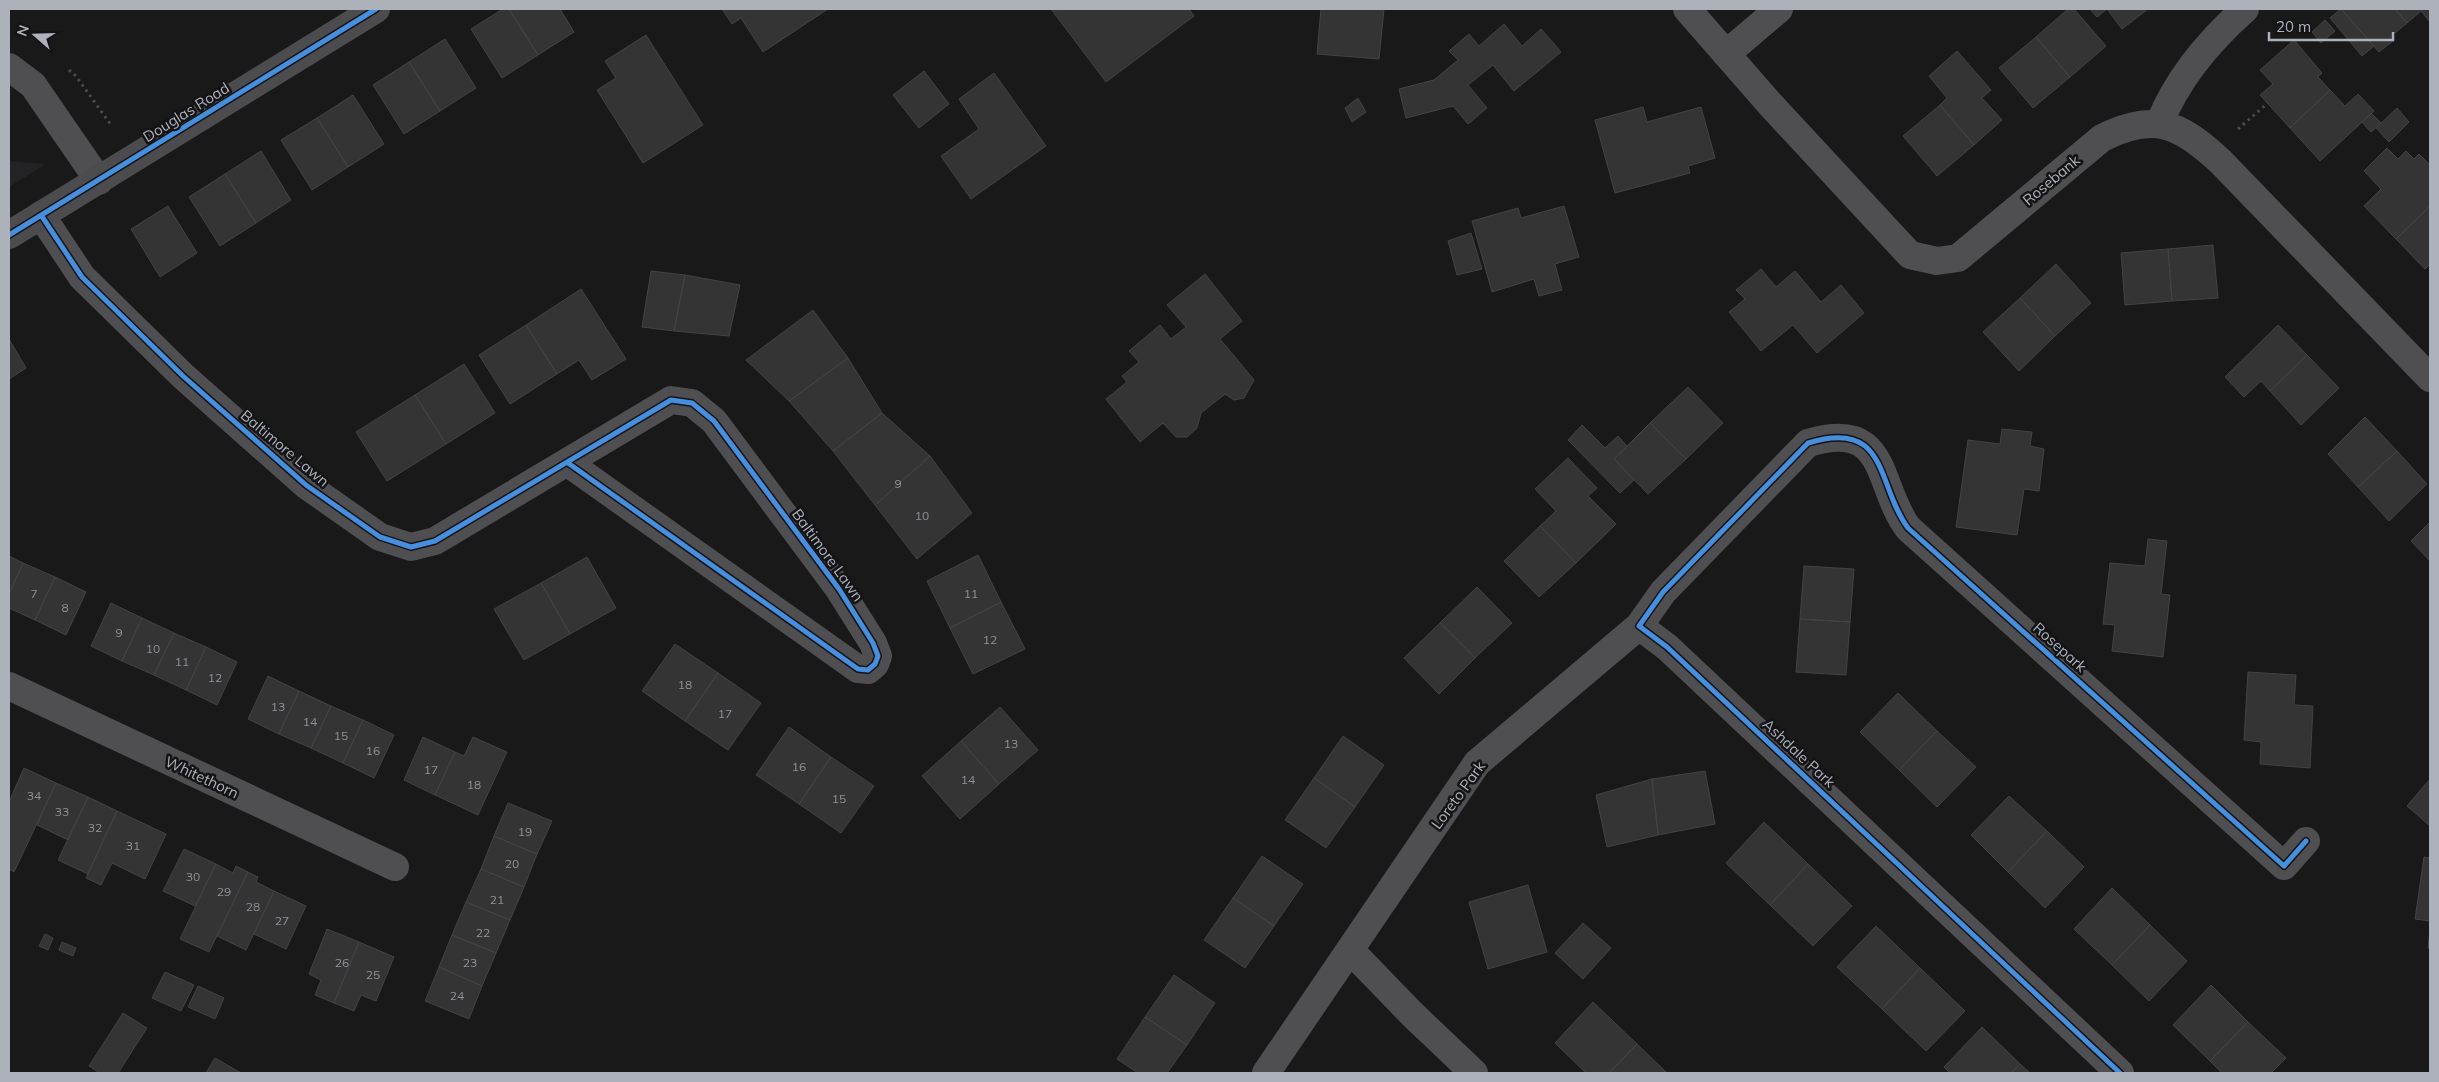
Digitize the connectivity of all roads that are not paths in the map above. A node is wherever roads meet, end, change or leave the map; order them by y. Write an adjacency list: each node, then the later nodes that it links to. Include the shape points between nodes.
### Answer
1 (376, 9): 8 (main road, Douglas Road)
2 (1687, 9): 5 (street, Rosebank)
3 (1779, 9): 5 (street)
4 (2245, 9): 7 (street, via 2188,70 2170,97)
5 (1726, 54): 7 (street, Rosebank, via 1910,255 1937,261 1958,258 2102,138 2134,124)
6 (9, 67): 8 (street, via 33,85)
7 (2160, 122): 11 (street, via 2200,142 2220,160)
8 (99, 181): 9 (main road, Douglas Road)
9 (40, 215): 10 (main road, Douglas Road); 12 (street, Baltimore Lawn, via 82,277 182,376 306,485 380,537 411,547 435,541)
10 (9, 235)
11 (2430, 378)
12 (568, 463): 12 (street, Baltimore Lawn, via 671,400 692,403 714,421 839,589 873,643 878,656 875,664 868,670 858,669)
13 (1639, 626): 15 (street, Rosepark, via 1663,592 1808,443 1840,437 1854,441 1876,457 1900,517 1908,528 2284,866); 17 (street, Loreto Park, via 1477,763); 20 (street, Ashdale Park, via 1667,647)
14 (9, 686): 16 (street, Whitethorn)
15 (2306, 842)
16 (395, 867)
17 (1351, 951): 18 (street, Loreto Park); 19 (street)
18 (1266, 1073)
19 (1474, 1073)
20 (2120, 1073)

